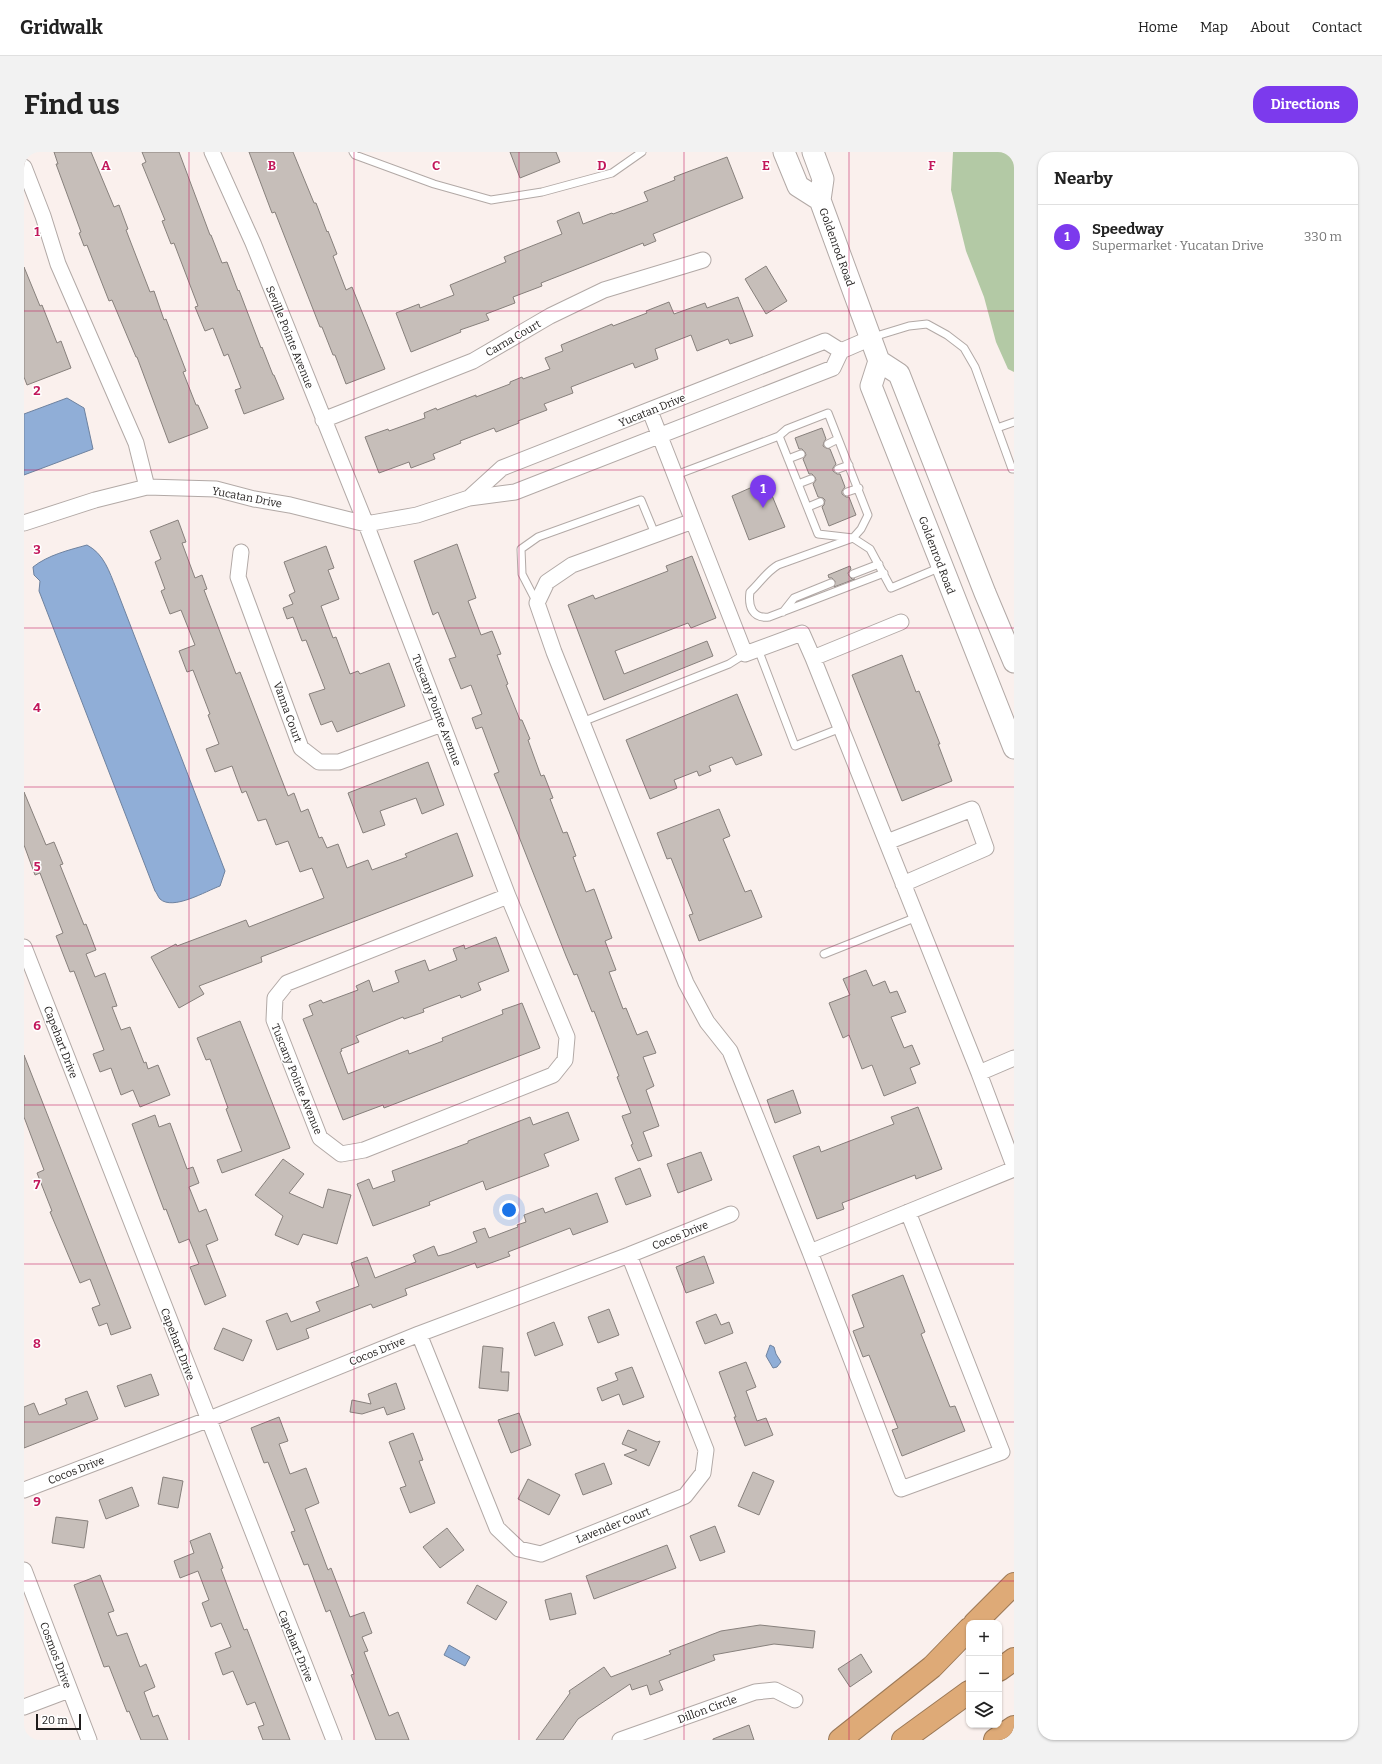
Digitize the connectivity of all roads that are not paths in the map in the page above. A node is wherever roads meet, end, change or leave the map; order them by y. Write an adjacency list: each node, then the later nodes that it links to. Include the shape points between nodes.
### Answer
1 (212, 152): 13 (street, Seville Pointe Avenue, via 253,243)
2 (353, 152): 3 (lane, via 434,184 491,200 542,192 612,173)
3 (642, 152)
4 (784, 152): 7 (main road, Goldenrod Road, via 798,186)
5 (810, 155): 7 (main road, Goldenrod Road, via 823,179)
6 (24, 168): 28 (street, via 58,264 136,443)
7 (820, 200): 9 (main road, Goldenrod Road)
8 (703, 260): 13 (street, Carna Court, via 604,290 550,316 473,361)
9 (871, 338): 10 (street); 11 (main road, Goldenrod Road); 15 (lane, via 909,326 927,324 947,335 964,348 975,367)
10 (842, 351): 12 (street, Yucatan Drive, via 825,341); 16 (street, Yucatan Drive, via 833,368)
11 (879, 361): 41 (main road, Goldenrod Road, via 871,386); 50 (main road, via 899,374)
12 (650, 411): 16 (street); 31 (street, Yucatan Drive, via 502,468)
13 (323, 420): 36 (street, Seville Pointe Avenue)
14 (1014, 422): 15 (lane)
15 (997, 428): 24 (lane)
16 (660, 436): 25 (street); 31 (street, Yucatan Drive, via 515,492)
17 (779, 436): 18 (lane, via 787,429 828,413); 21 (lane); 25 (lane)
18 (838, 439): 19 (lane); 22 (lane)
19 (828, 444)
20 (801, 454): 21 (lane)
21 (788, 459): 27 (lane)
22 (849, 465): 23 (lane); 29 (lane)
23 (838, 469)
24 (1014, 469)
25 (676, 475): 34 (street)
26 (811, 479): 27 (lane)
27 (798, 484): 33 (lane)
28 (147, 487): 35 (street, Yucatan Drive, via 95,500); 36 (street, Yucatan Drive, via 216,489)
29 (859, 488): 30 (lane); 38 (lane, via 868,515)
30 (847, 492)
31 (469, 498): 36 (street, Yucatan Drive, via 417,515)
32 (820, 502): 33 (lane)
33 (808, 507): 38 (lane, via 818,534)
34 (693, 521): 37 (street); 48 (street)
35 (24, 523)
36 (366, 524): 52 (street, Tuscany Pointe Avenue)
37 (655, 534): 45 (street, via 572,565 547,582); 45 (lane, via 641,500 538,537 522,549 522,574)
38 (853, 538): 40 (lane, via 870,549); 46 (lane, via 769,570 750,592 751,608 762,618)
39 (241, 552): 52 (street, Vanna Court, via 238,577 301,748 319,762 339,762)
40 (879, 564): 42 (lane); 43 (lane)
41 (942, 567): 42 (lane, via 891,588); 54 (main road, Goldenrod Road)
42 (884, 573): 46 (lane)
43 (853, 574)
44 (831, 582): 46 (lane, via 794,598)
45 (537, 603): 51 (street)
46 (783, 612)
47 (901, 622): 49 (street)
48 (751, 652): 49 (street, via 802,633); 51 (lane, via 729,664); 53 (lane, via 795,746)
49 (813, 658): 53 (street)
50 (1014, 662)
51 (582, 722): 67 (street, via 686,983 707,1022 730,1051)
52 (442, 724): 57 (street, Tuscany Pointe Avenue)
53 (840, 728): 55 (street)
54 (1014, 748)
55 (887, 842): 56 (street); 56 (street, via 972,810 986,848)
56 (903, 884): 58 (street)
57 (508, 896): 57 (street, Tuscany Pointe Avenue, via 567,1038 565,1060 553,1075 364,1150 341,1154 320,1138 274,1020 275,998 287,984)
58 (917, 917): 60 (lane); 62 (street)
59 (24, 947): 70 (street, Capehart Drive)
60 (824, 954)
61 (1014, 1058): 62 (street)
62 (979, 1073): 63 (street)
63 (1014, 1166)
64 (1014, 1170): 65 (street)
65 (908, 1212): 67 (street); 67 (street, via 1002,1452 901,1489)
66 (731, 1214): 68 (street, Cocos Drive)
67 (810, 1252)
68 (629, 1255): 69 (street, Cocos Drive); 69 (street, Lavender Court, via 706,1450 703,1472 685,1496 541,1554 519,1549 497,1528)
69 (418, 1334): 70 (street, Cocos Drive)
70 (207, 1420): 71 (street, Cocos Drive); 84 (street, Capehart Drive)
71 (24, 1490)
72 (24, 1570): 78 (street, Cosmos Drive)
73 (1014, 1584): 74 (highway)
74 (978, 1620)
75 (966, 1633): 86 (highway, via 932,1667)
76 (1014, 1659): 77 (highway)
77 (1002, 1668)
78 (69, 1690): 81 (street); 83 (street, Cosmos Drive)
79 (966, 1694): 87 (highway)
80 (795, 1700): 85 (street, Dillon Circle, via 775,1690 755,1692)
81 (24, 1707)
82 (1014, 1727): 88 (highway)
83 (89, 1740)
84 (334, 1740)
85 (620, 1740)
86 (840, 1740)
87 (903, 1740)
88 (995, 1740)

